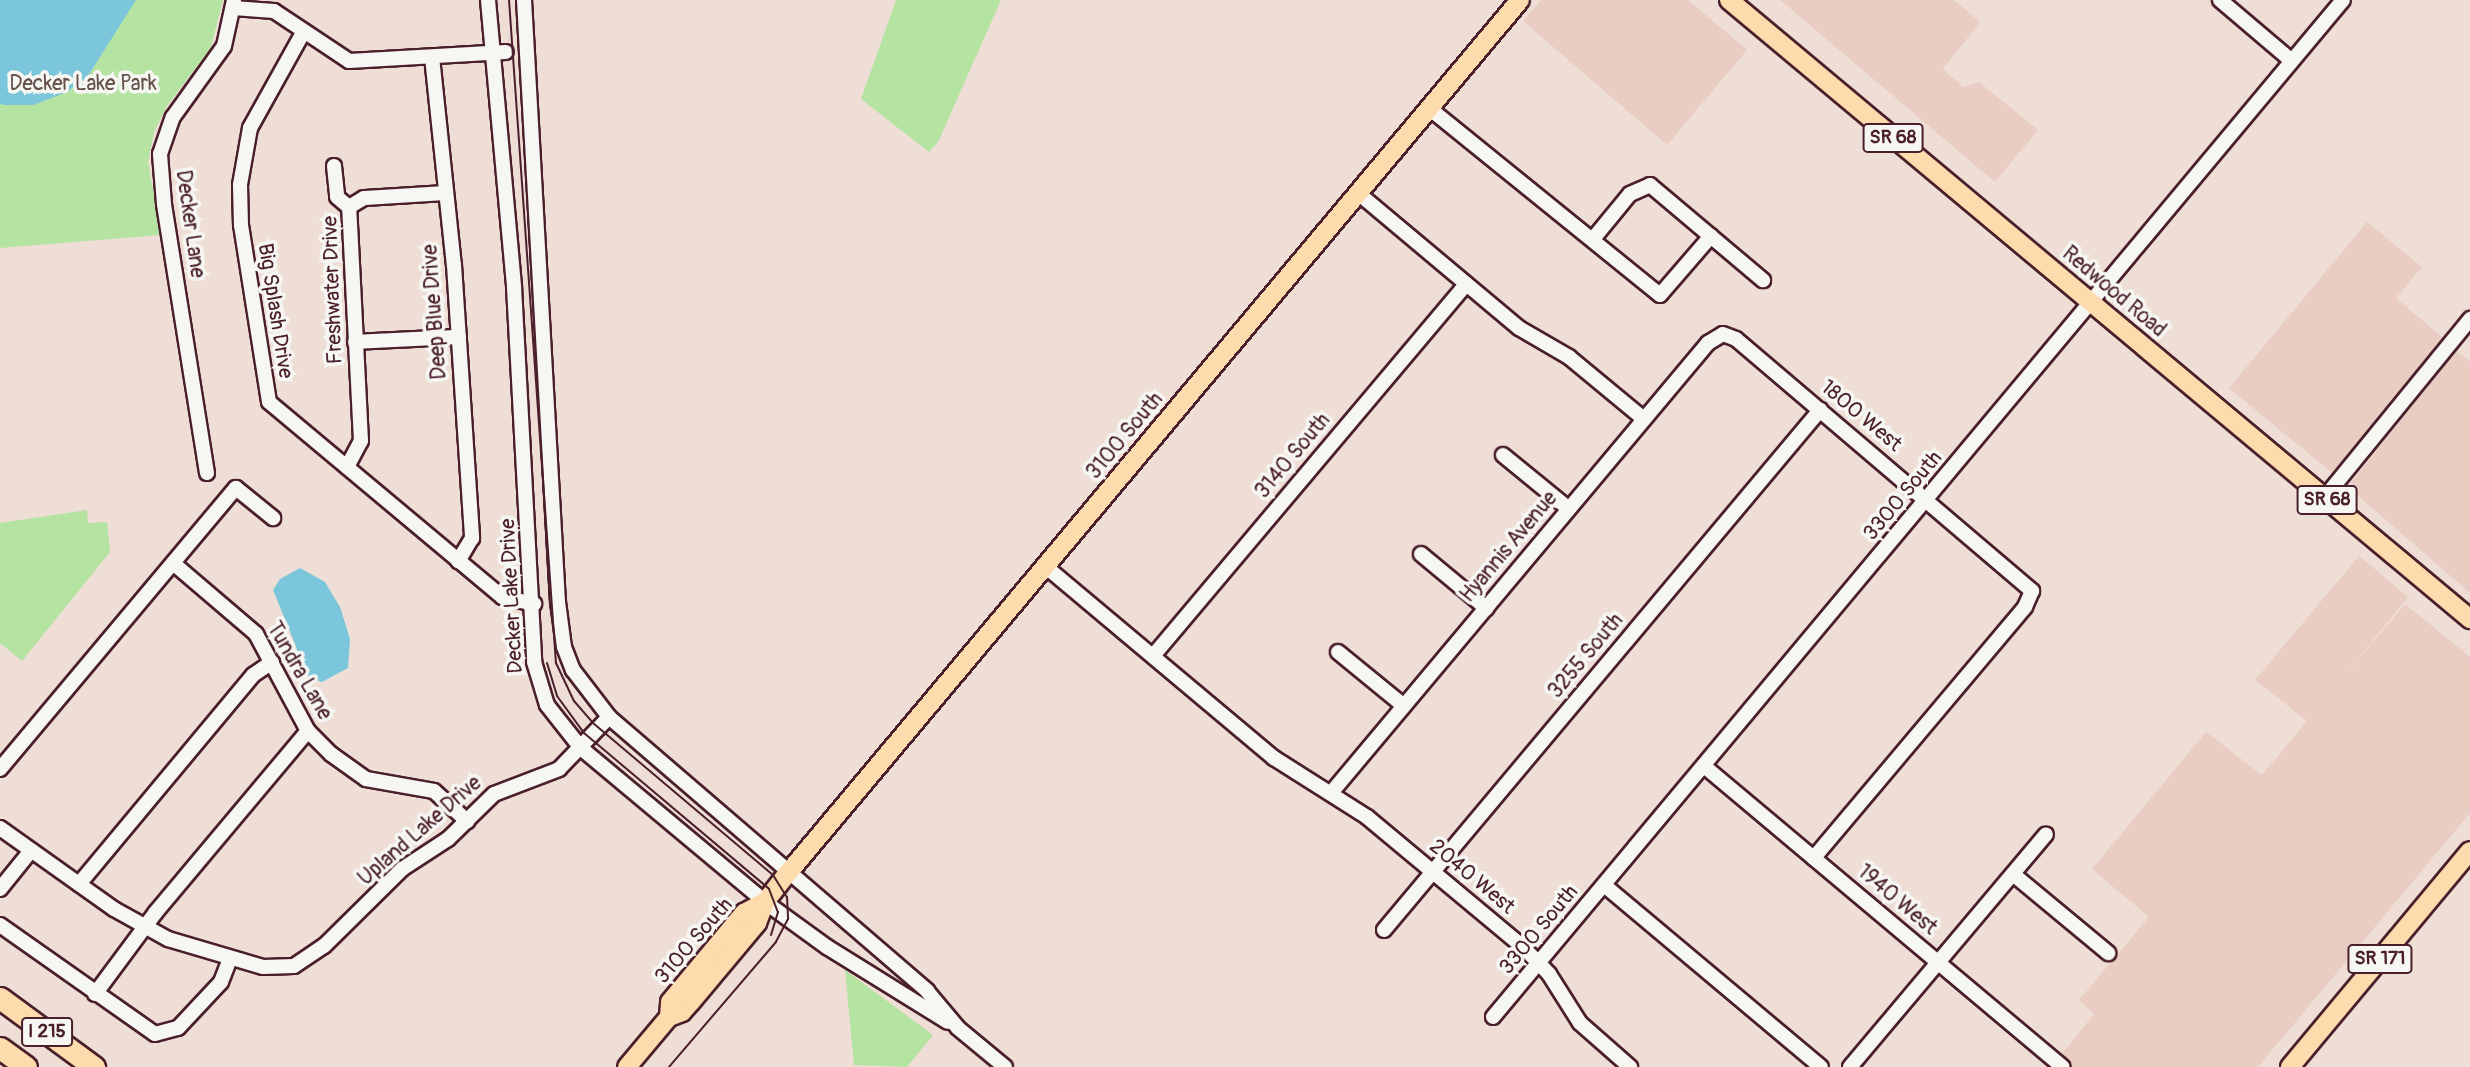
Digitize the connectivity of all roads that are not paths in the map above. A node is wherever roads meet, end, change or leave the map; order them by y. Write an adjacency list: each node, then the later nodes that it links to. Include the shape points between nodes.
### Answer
1 (488, 0): 9 (street, Decker Lake Drive)
2 (524, 0): 46 (street, Decker Lake Drive, via 561,631 578,678)
3 (1520, 0): 12 (main road, 3100 South)
4 (1728, 0): 21 (main road, Redwood Road / SR 68)
5 (2220, 0): 11 (street)
6 (2343, 0): 11 (street, 3300 South)
7 (234, 4): 8 (street, via 274,11); 30 (street, Decker Lane, via 225,46 173,117 160,154)
8 (304, 31): 10 (street, via 349,61); 29 (street, Big Splash Drive, via 250,128 241,171 241,225 270,402)
9 (499, 52): 10 (street); 39 (street, Decker Lake Drive)
10 (432, 57): 14 (street, Deep Blue Drive)
11 (2292, 61): 21 (street, 3300 South)
12 (1429, 108): 15 (main road, 3100 South); 18 (street)
13 (334, 166): 16 (street, via 337,197)
14 (446, 193): 16 (street, Freshwater Drive, via 364,198); 24 (street, Deep Blue Drive)
15 (1358, 193): 20 (street); 38 (main road, 3100 South)
16 (349, 207): 25 (street, Freshwater Drive)
17 (1711, 236): 18 (street, via 1650,185 1630,194); 18 (street, via 1660,295); 19 (street)
18 (1592, 239)
19 (1763, 280)
20 (1466, 284): 27 (street, via 1528,336 1578,363); 43 (street, 3140 South)
21 (2092, 302): 31 (main road, Redwood Road / SR 68); 32 (street, 3300 South)
22 (2470, 319): 31 (street)
23 (1723, 334): 26 (street, 1800 West, via 1736,339); 27 (street, Hyannis Avenue, via 1711,340)
24 (459, 337): 25 (street); 36 (street, Deep Blue Drive, via 472,538)
25 (355, 342): 29 (street, Freshwater Drive, via 361,441)
26 (1820, 410): 32 (street, 1800 West); 58 (street, 3255 South)
27 (1644, 419): 33 (street, Hyannis Avenue)
28 (1503, 455): 33 (street)
29 (347, 467): 36 (street, Big Splash Drive)
30 (207, 473)
31 (2325, 497): 41 (main road, Redwood Road / SR 68)
32 (1928, 499): 49 (street, 3300 South); 57 (street, 1800 West, via 2032,591 2025,607)
33 (1569, 509): 40 (street, Hyannis Avenue)
34 (274, 518): 37 (street, via 236,488)
35 (1421, 554): 40 (street)
36 (458, 561): 39 (street, Big Splash Drive, via 507,600)
37 (173, 563): 44 (street, Tundra Lane, via 256,634); 50 (street)
38 (1045, 566): 43 (street, 2040 West); 59 (main road, 3100 South)
39 (534, 604): 48 (street, Decker Lake Drive, via 534,662 541,691 554,717)
40 (1486, 608): 45 (street, Hyannis Avenue)
41 (2470, 619)
42 (1338, 652): 45 (street)
43 (1153, 656): 51 (street, 2040 West, via 1274,758)
44 (272, 662): 47 (street, Tundra Lane); 61 (street, via 253,675)
45 (1404, 706): 51 (street, Hyannis Avenue)
46 (609, 717): 48 (street, Upland Lake Drive); 59 (street, Decker Lake Drive)
47 (308, 731): 52 (street, Tundra Lane, via 358,774 377,782 429,789); 66 (street)
48 (581, 748): 52 (street, Upland Lake Drive, via 548,775 505,786); 64 (street, Decker Lake Drive)
49 (1704, 766): 57 (street, 1940 West); 62 (street, 3300 South)
50 (0, 769)
51 (1331, 793): 58 (street, 2040 West)
52 (467, 821): 69 (street, Upland Lake Drive, via 415,857 305,962 276,968)
53 (0, 828): 55 (street, Upland Lake Drive)
54 (2046, 834): 60 (street)
55 (30, 852): 61 (street, Upland Lake Drive); 63 (street)
56 (2469, 855): 85 (main road, SR 171)
57 (1814, 858): 70 (street, 1940 West)
58 (1432, 872): 67 (street, 3255 South); 71 (street, 2040 West)
59 (788, 873): 64 (main road, 3100 South); 75 (street, Decker Lake Drive, via 927,991)
60 (2013, 874): 68 (street); 70 (street)
61 (79, 884): 66 (street, Upland Lake Drive)
62 (1604, 885): 71 (street, 3300 South); 82 (street)
63 (0, 889)
64 (765, 902): 75 (street, Decker Lake Drive, via 827,947); 79 (main road, 3100 South, via 757,923 733,952 682,1012 668,1017)
65 (0, 925): 72 (street)
66 (144, 927): 69 (street, Upland Lake Drive); 72 (street)
67 (1384, 930)
68 (2108, 953)
69 (230, 958): 72 (street, via 218,986 178,1028 161,1035 145,1030)
70 (1938, 962): 83 (street); 84 (street, 1940 West)
71 (1539, 963): 74 (street, 3300 South); 81 (street, 2040 West, via 1580,1023)
72 (95, 994)
73 (0, 998): 78 (highway, I 215)
74 (1493, 1017)
75 (958, 1028): 80 (street, Decker Lake Drive)
76 (0, 1048): 77 (highway, I 215)
77 (26, 1067)
78 (94, 1067)
79 (627, 1067)
80 (1005, 1067)
81 (1630, 1067)
82 (1821, 1067)
83 (1850, 1067)
84 (2063, 1067)
85 (2290, 1067)

